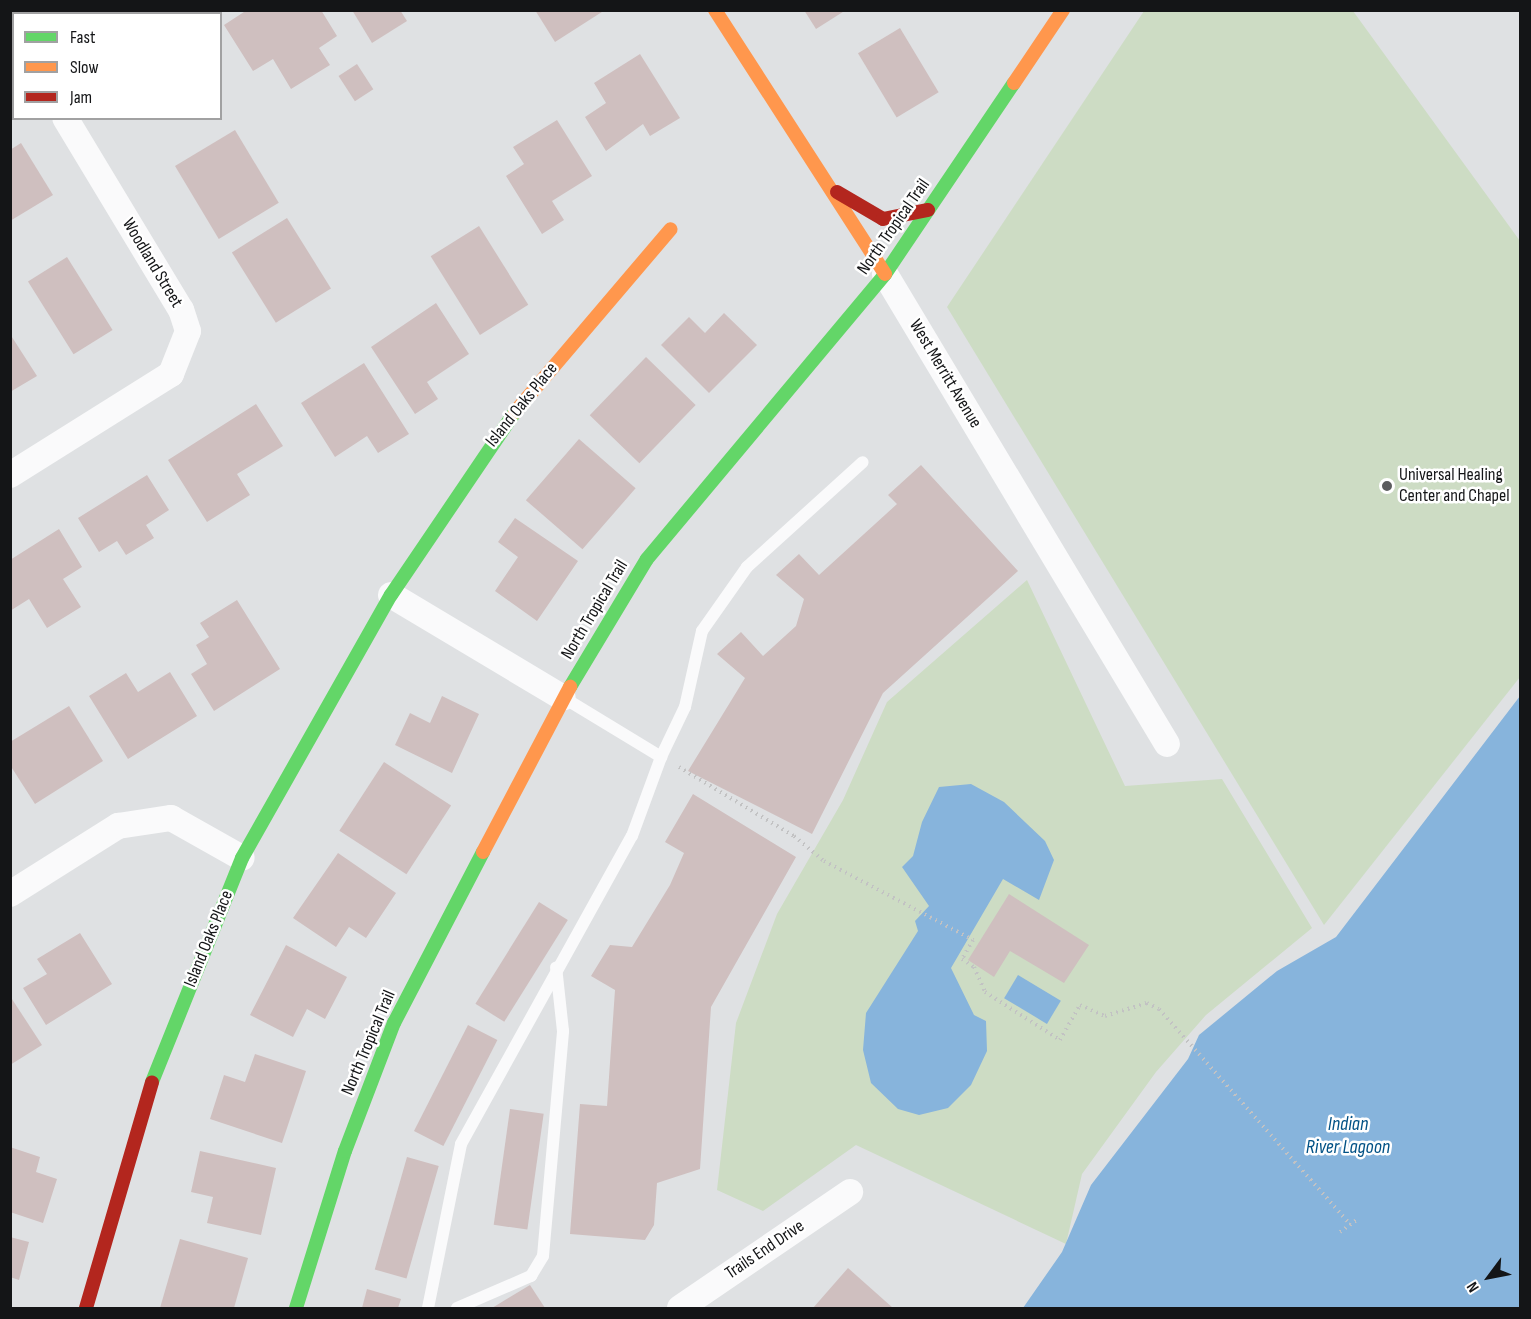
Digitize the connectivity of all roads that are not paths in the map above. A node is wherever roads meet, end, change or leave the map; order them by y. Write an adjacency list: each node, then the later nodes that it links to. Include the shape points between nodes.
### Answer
1 (715, 10): 4 (street, West Merritt Avenue)
2 (1063, 10): 5 (street, North Tropical Trail)
3 (66, 120): 9 (street, Woodland Street, via 181,310 188,331 171,374)
4 (828, 185): 5 (street, via 884,219); 7 (street, West Merritt Avenue)
5 (928, 210): 7 (street, North Tropical Trail)
6 (672, 229): 10 (street, Island Oaks Place, via 500,429)
7 (885, 274): 11 (street, North Tropical Trail, via 647,559); 12 (street, West Merritt Avenue)
8 (862, 462): 13 (lane, via 747,567 702,631 685,707)
9 (10, 475)
10 (391, 595): 11 (street); 14 (street, Island Oaks Place)
11 (563, 698): 13 (lane); 19 (street, North Tropical Trail, via 394,1023 345,1151)
12 (1167, 744)
13 (661, 757): 16 (lane, via 632,836)
14 (242, 858): 15 (street, via 171,818 129,824); 18 (street, Island Oaks Place, via 158,1064)
15 (10, 894)
16 (556, 967): 20 (lane, via 461,1144); 21 (lane, via 563,1031 543,1256 531,1276)
17 (850, 1192): 22 (street, Trails End Drive)
18 (86, 1308)
19 (296, 1308)
20 (428, 1308)
21 (457, 1308)
22 (680, 1308)

